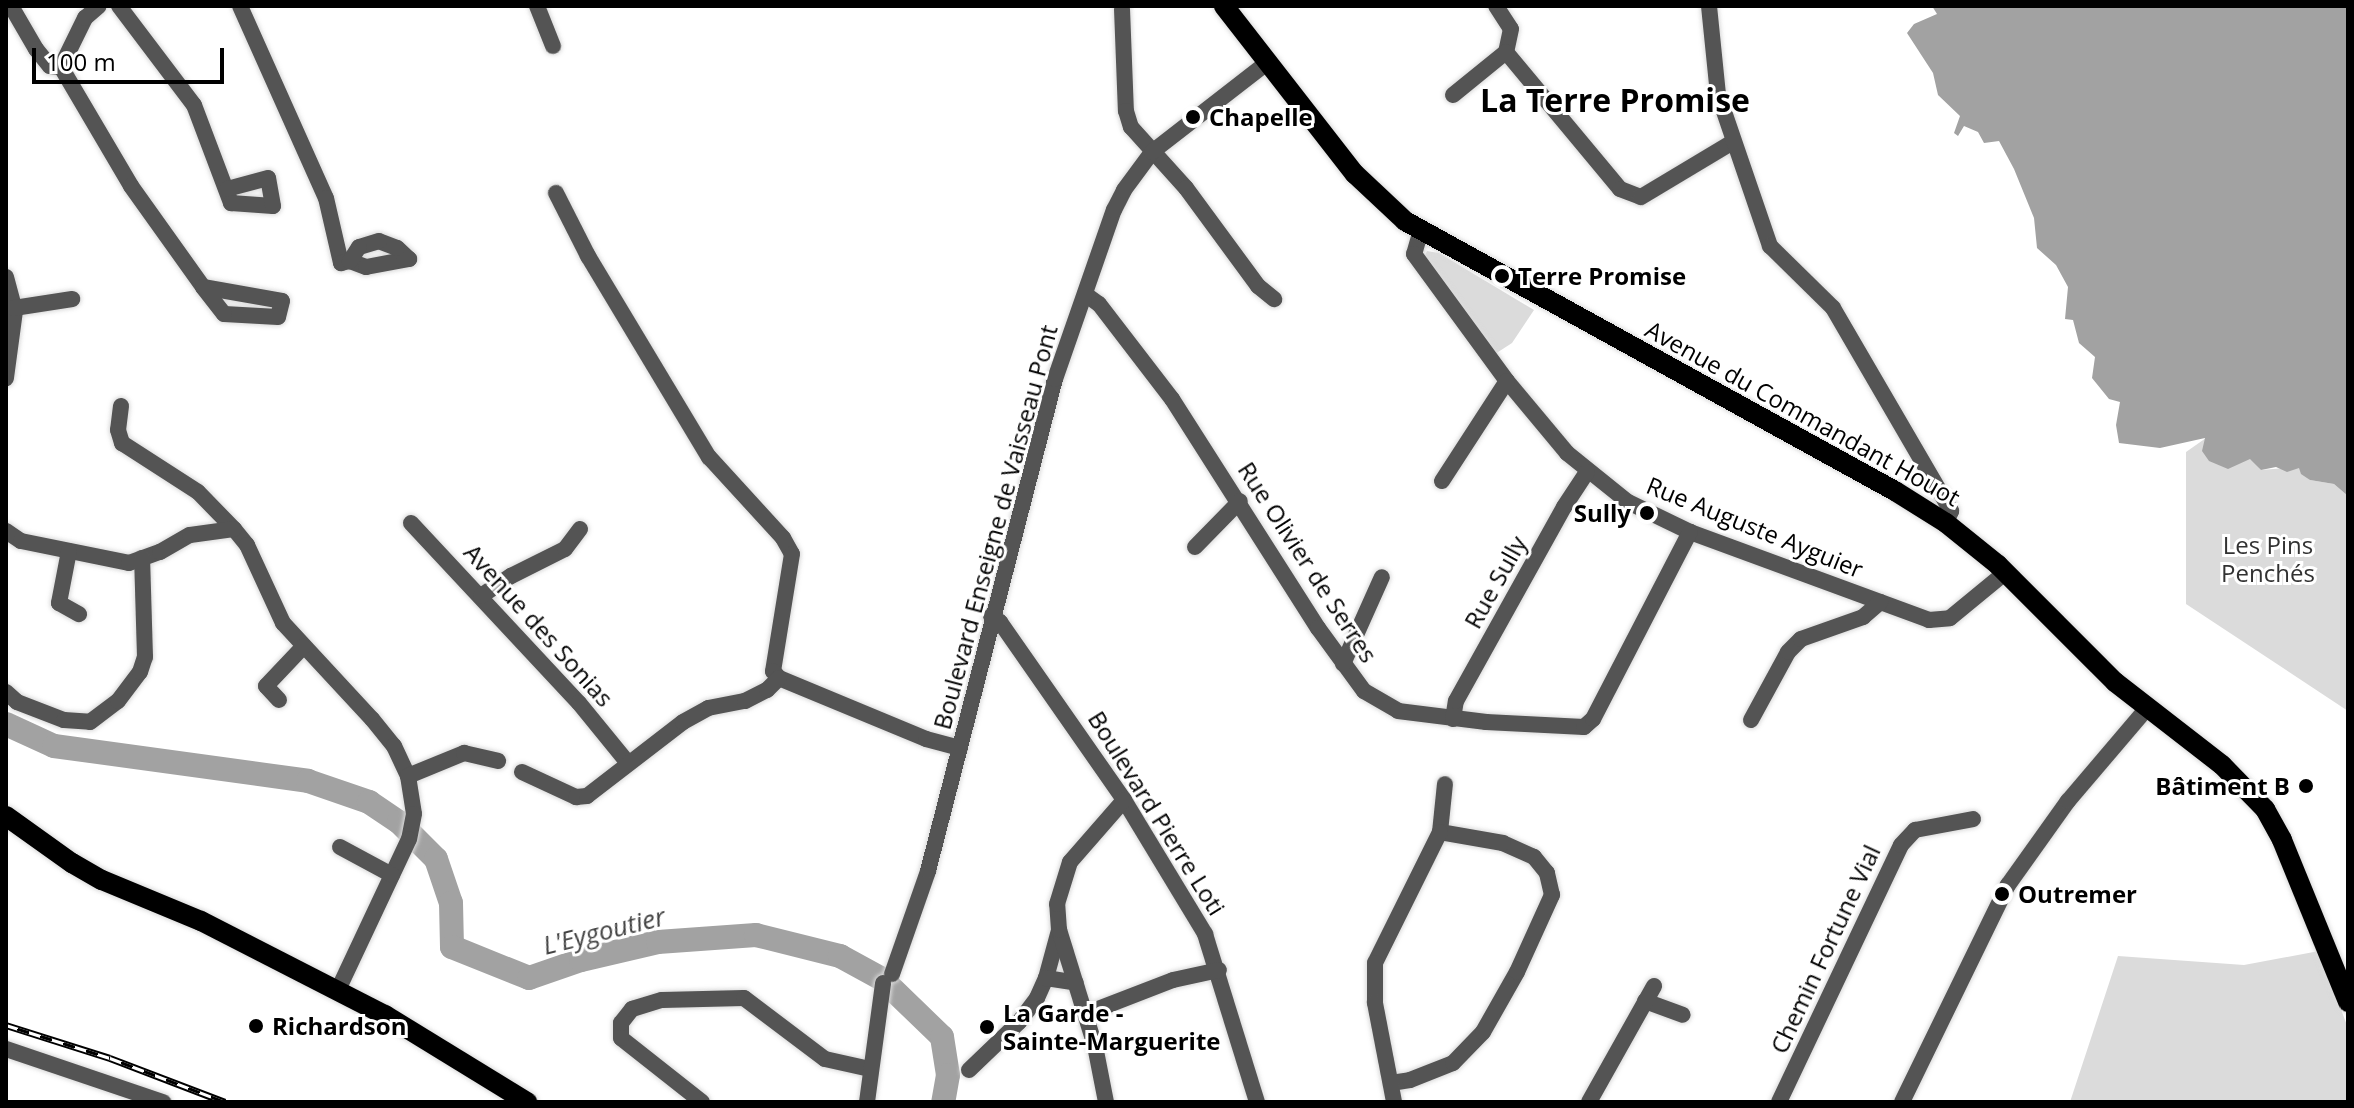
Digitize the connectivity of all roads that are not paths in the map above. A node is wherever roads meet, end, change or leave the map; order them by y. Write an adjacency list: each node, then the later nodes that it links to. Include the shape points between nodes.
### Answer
1 (11, 6): 13 (street, via 36,49 50,66)
2 (99, 6): 13 (street, via 85,18)
3 (119, 6): 17 (street, via 194,105)
4 (240, 6): 20 (street, via 326,198)
5 (537, 6): 10 (street)
6 (1224, 6): 12 (main road, Avenue du Commandant Houot)
7 (1496, 6): 11 (street, via 1511,29)
8 (1709, 6): 15 (street, via 1718,94)
9 (1122, 7): 16 (street, via 1127,120)
10 (553, 46)
11 (1506, 52): 14 (street); 15 (street, via 1620,189 1641,197)
12 (1268, 62): 16 (street, Boulevard Enseigne de Vaisseau Pont); 19 (main road, Avenue du Commandant Houot, via 1355,174 1388,208)
13 (61, 67): 22 (street, via 131,186)
14 (1453, 95)
15 (1733, 142): 34 (street, via 1770,246 1833,308 1951,511)
16 (1152, 152): 23 (street, Boulevard Enseigne de Vaisseau Pont, via 1124,190); 25 (street, via 1186,188 1258,286)
17 (227, 189)
18 (556, 193): 50 (street, via 709,457 792,554 773,671)
19 (1421, 230): 28 (street, Rue Auguste Ayguier, via 1414,254); 34 (main road, Avenue du Commandant Houot)
20 (345, 262)
21 (6, 277): 26 (street)
22 (203, 287)
23 (1085, 294): 32 (street, Rue Olivier de Serres, via 1099,304 1172,399); 47 (street, Boulevard Enseigne de Vaisseau Pont, via 1055,379)
24 (72, 299): 26 (street)
25 (1274, 299)
26 (14, 308): 27 (street)
27 (6, 378)
28 (1507, 381): 30 (street, Rue Auguste Ayguier); 31 (street)
29 (121, 406): 35 (street, via 122,443 198,492)
30 (1587, 472): 38 (street, Rue Auguste Ayguier, via 1637,508); 54 (street, Rue Sully, via 1456,701)
31 (1442, 481)
32 (1240, 501): 39 (street); 49 (street, Rue Olivier de Serres)
33 (411, 523): 44 (street, Avenue des Sonias)
34 (1946, 523): 42 (main road, Avenue du Commandant Houot)
35 (234, 529): 41 (street, via 190,535); 48 (street, via 247,545 283,623)
36 (580, 529): 44 (street, via 565,549)
37 (6, 531): 40 (street, via 21,541)
38 (1690, 532): 45 (street, Rue Auguste Ayguier); 54 (street, Rue Olivier de Serres, via 1593,719 1584,727)
39 (1195, 547)
40 (69, 551): 41 (street, via 129,563); 46 (street, via 59,603)
41 (142, 558): 51 (street, via 145,657 118,701 90,722 64,720 17,702)
42 (2006, 572): 45 (street, Rue Auguste Ayguier, via 1950,618 1929,620); 53 (main road, Avenue du Commandant Houot, via 2079,648)
43 (1382, 577): 49 (street)
44 (481, 596): 58 (street, Avenue des Sonias)
45 (1880, 602): 55 (street, via 1863,617 1801,639 1788,652)
46 (79, 614)
47 (991, 616): 56 (street, Boulevard Enseigne de Vaisseau Pont); 62 (street, Boulevard Pierre Loti, via 1009,634)
48 (303, 647): 52 (street, via 266,686); 60 (street, via 394,746)
49 (1343, 664): 54 (street, Rue Olivier de Serres, via 1378,703)
50 (779, 678): 56 (street); 58 (street, via 745,701 708,708)
51 (6, 692)
52 (279, 700)
53 (2148, 707): 73 (main road, Avenue du Commandant Houot, via 2222,765 2265,809); 89 (street, via 2068,801 2008,885)
54 (1453, 719)
55 (1751, 720)
56 (960, 748): 77 (street, Boulevard Enseigne de Vaisseau Pont, via 928,871 888,978)
57 (498, 761): 60 (street, via 464,753)
58 (628, 763): 59 (street, via 587,796 576,797)
59 (522, 772)
60 (408, 776): 67 (street, via 414,814)
61 (1445, 784): 65 (street)
62 (1124, 800): 68 (street, via 1070,862 1057,904); 69 (street, Boulevard Pierre Loti, via 1205,934)
63 (6, 816): 72 (main road, via 102,880 201,921)
64 (1973, 819): 88 (street, Chemin Fortune Vial, via 1915,830 1901,845)
65 (1440, 832): 79 (street, via 1375,963 1375,1003); 79 (street, via 1503,843 1534,857 1547,873 1552,895 1483,1032 1453,1063)
66 (340, 847): 67 (street)
67 (392, 875): 72 (street)
68 (1059, 930): 70 (street); 71 (street)
69 (1219, 970): 74 (street, via 1173,980); 85 (street, Boulevard Pierre Loti)
70 (1046, 978): 71 (street); 78 (street, via 1019,1022)
71 (1076, 983): 74 (street)
72 (338, 990): 81 (main road)
73 (2348, 1002)
74 (1085, 1014): 84 (street)
75 (1683, 1015): 87 (street, via 1650,993)
76 (6, 1049): 80 (street)
77 (870, 1069): 82 (street, via 825,1059 744,998 662,1000 632,1009 621,1023 621,1038); 83 (street, Boulevard Enseigne de Vaisseau Pont)
78 (969, 1070)
79 (1391, 1083): 86 (street)
80 (163, 1102)
81 (527, 1102)
82 (702, 1102)
83 (867, 1102)
84 (1106, 1102)
85 (1257, 1102)
86 (1394, 1102)
87 (1589, 1102)
88 (1779, 1102)
89 (1902, 1102)

